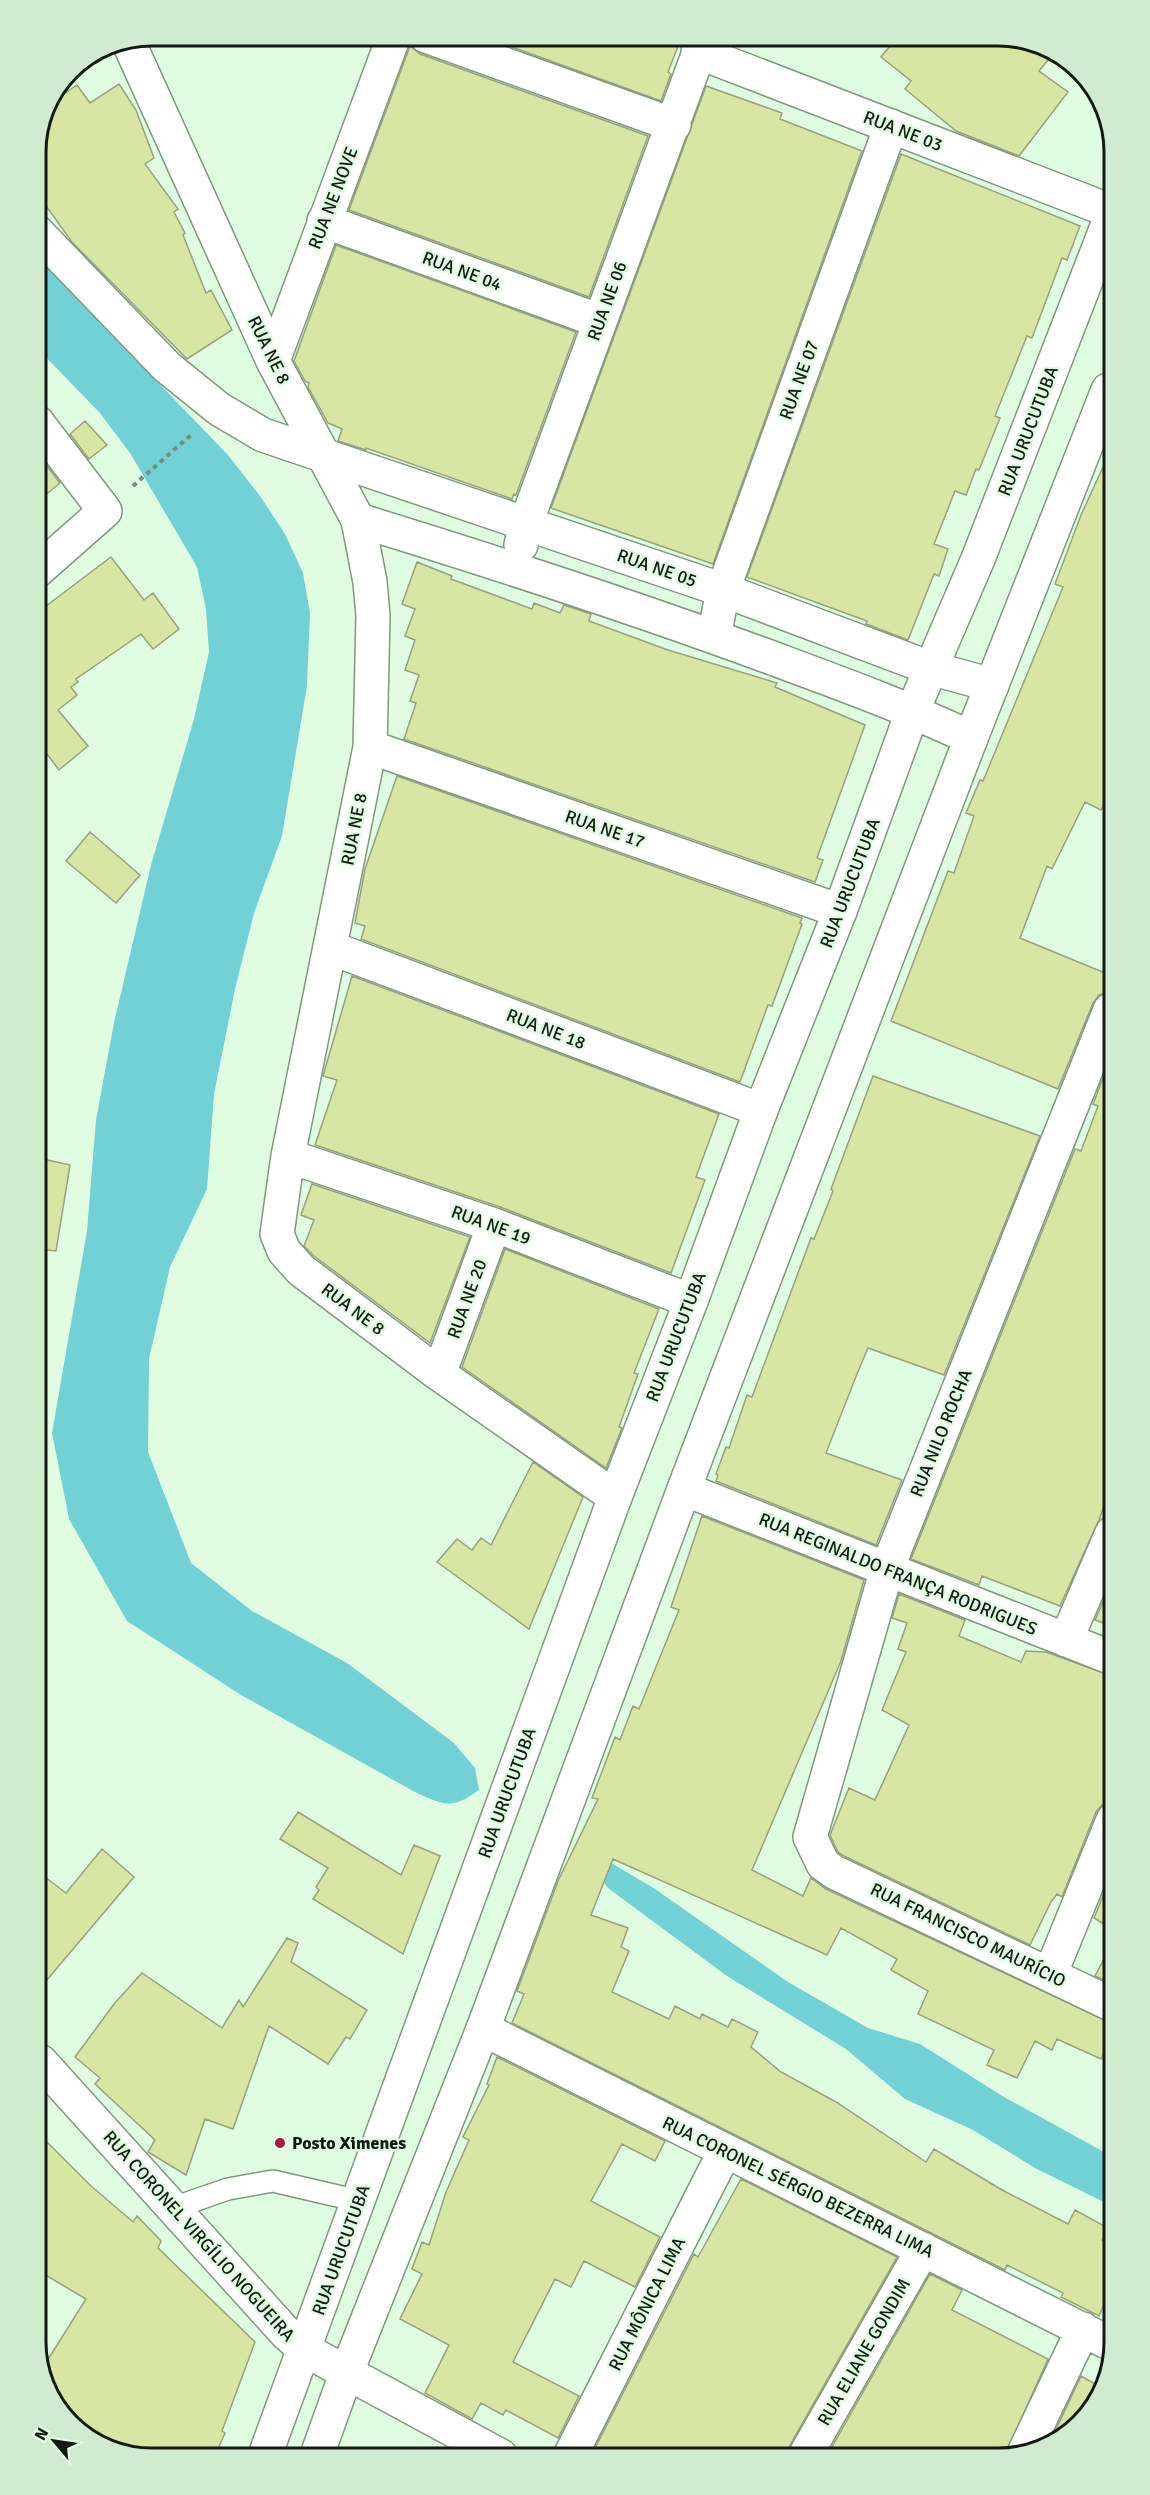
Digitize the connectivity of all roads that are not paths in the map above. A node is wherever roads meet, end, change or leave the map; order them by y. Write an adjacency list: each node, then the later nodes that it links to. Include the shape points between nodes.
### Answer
1 (390, 46): 9 (street, RUA NE NOVE)
2 (455, 46): 6 (street)
3 (701, 47): 6 (street, RUA NE 06)
4 (708, 47): 7 (street, RUA NE 03)
5 (132, 49): 13 (street, RUA NE 8)
6 (674, 125): 12 (street, RUA NE 06)
7 (891, 126): 8 (street, RUA NE 03); 21 (street, RUA NE 07)
8 (1104, 208)
9 (324, 221): 12 (street, RUA NE 04); 13 (street, RUA NE NOVE)
10 (1104, 234): 23 (street, RUA URUCUTUBA, via 978,559)
11 (47, 242): 16 (street, RUA NE 05, via 167,367 219,410 263,435)
12 (600, 321): 18 (street, RUA NE 06)
13 (273, 361): 16 (street, RUA NE 8)
14 (1104, 400): 24 (street)
15 (47, 432): 19 (street, via 115,502)
16 (321, 453): 17 (street, RUA NE 8); 18 (street, RUA NE 05)
17 (358, 520): 20 (street); 27 (street, RUA NE 8, via 374,616)
18 (526, 524): 20 (street, RUA NE 06); 21 (street, RUA NE 05)
19 (47, 562)
20 (515, 568): 22 (street)
21 (723, 590): 22 (street, RUA NE 07); 23 (street, RUA NE 05)
22 (714, 637): 25 (street)
23 (930, 668): 24 (street, RUA NE 05); 25 (street, RUA URUCUTUBA)
24 (992, 685): 26 (street)
25 (913, 710): 26 (street); 28 (street, RUA URUCUTUBA)
26 (971, 738): 36 (street)
27 (370, 747): 28 (street, RUA NE 17); 29 (street, RUA NE 8)
28 (840, 911): 31 (street, RUA URUCUTUBA)
29 (331, 948): 31 (street, RUA NE 18); 32 (street, RUA NE 8)
30 (1104, 1025): 39 (street, RUA NILO ROCHA)
31 (761, 1110): 34 (street, RUA URUCUTUBA)
32 (288, 1156): 33 (street, RUA NE 19); 35 (street, RUA NE 8, via 277,1234 284,1251 301,1270)
33 (495, 1225): 34 (street, RUA NE 19); 35 (street, RUA NE 20)
34 (691, 1300): 37 (street, RUA URUCUTUBA)
35 (439, 1374): 37 (street, RUA NE 8)
36 (684, 1489): 39 (street, RUA REGINALDO FRANÇA RODRIGUES); 46 (street)
37 (615, 1497): 49 (street, RUA URUCUTUBA)
38 (1104, 1552): 40 (street)
39 (887, 1569): 40 (street, RUA REGINALDO FRANÇA RODRIGUES); 43 (street, RUA NILO ROCHA, via 810,1837)
40 (1066, 1641): 41 (street, RUA REGINALDO FRANÇA RODRIGUES)
41 (1104, 1655)
42 (1104, 1842): 44 (street)
43 (823, 1864): 44 (street, RUA FRANCISCO MAURÍCIO)
44 (1050, 1975): 45 (street, RUA FRANCISCO MAURÍCIO)
45 (1104, 2001)
46 (483, 2029): 48 (street, RUA CORONEL SÉRGIO BEZERRA LIMA); 55 (street)
47 (46, 2068): 50 (street, RUA CORONEL VIRGÍLIO NOGUEIRA)
48 (725, 2151): 51 (street, RUA CORONEL SÉRGIO BEZERRA LIMA); 60 (street, RUA MÔNICA LIMA)
49 (359, 2201): 50 (lane, via 273,2181 228,2189); 54 (street, RUA URUCUTUBA)
50 (173, 2208): 54 (street, RUA CORONEL VIRGÍLIO NOGUEIRA)
51 (923, 2249): 52 (street, RUA CORONEL SÉRGIO BEZERRA LIMA); 61 (street, RUA ELIANE GONDIM)
52 (1083, 2329): 53 (street, RUA CORONEL SÉRGIO BEZERRA LIMA); 56 (street)
53 (1104, 2340)
54 (305, 2350): 55 (street, RUA CORONEL VIRGÍLIO NOGUEIRA); 57 (street, RUA URUCUTUBA)
55 (346, 2374): 58 (street); 59 (street, RUA CORONEL VIRGÍLIO NOGUEIRA)
56 (1028, 2444)
57 (268, 2448)
58 (320, 2448)
59 (486, 2448)
60 (574, 2448)
61 (809, 2448)

